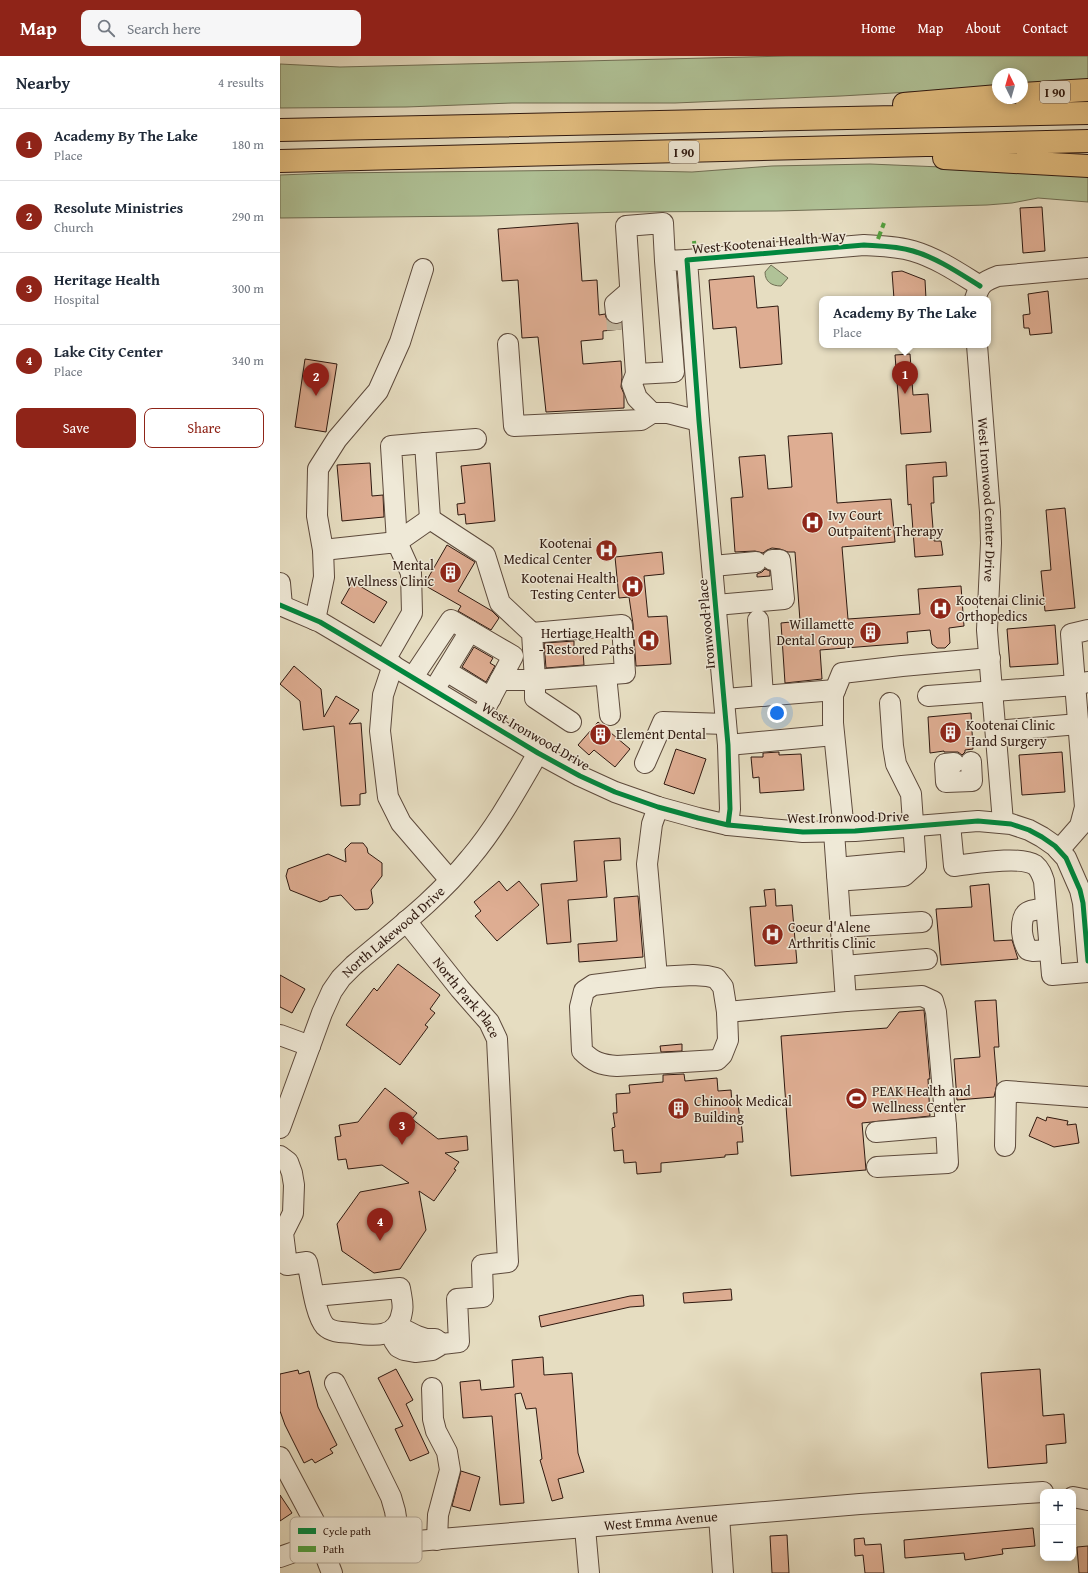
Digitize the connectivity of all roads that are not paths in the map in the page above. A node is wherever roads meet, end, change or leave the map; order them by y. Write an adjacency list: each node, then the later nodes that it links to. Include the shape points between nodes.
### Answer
1 (1088, 90): 2 (highway, I 90)
2 (1028, 94)
3 (992, 96): 5 (highway, I 90)
4 (1088, 113): 5 (highway, I 90)
5 (785, 119): 6 (highway, I 90)
6 (280, 130)
7 (1088, 141): 8 (highway, I 90)
8 (739, 150): 9 (highway, I 90); 10 (highway)
9 (280, 161)
10 (1088, 166)
11 (687, 260): 12 (street); 16 (street, West Kootenai Health Way, via 864,245 888,246 914,251 954,269); 22 (street, West Kootenai Health Way)
12 (665, 261): 15 (street, via 663,224 626,226); 20 (street, via 674,372)
13 (1088, 268): 16 (street, via 998,276 989,279)
14 (423, 269): 27 (street, via 400,342 378,391 336,439 318,469 317,516)
15 (630, 291): 18 (street); 18 (street, via 615,304 616,322)
16 (977, 292)
17 (508, 344): 21 (street, via 514,426 641,420)
18 (634, 348): 20 (street)
19 (977, 348): 37 (street, West Ironwood Center Drive, via 992,542 987,611)
20 (636, 374): 21 (street, via 632,384 637,398)
21 (652, 413): 22 (street, via 668,413)
22 (699, 421): 28 (street, Ironwood Place)
23 (476, 439): 24 (street)
24 (425, 443): 25 (street); 26 (street, via 391,446)
25 (430, 519): 26 (street); 36 (street, via 485,555 500,603)
26 (397, 542): 27 (street); 38 (street, via 411,573 412,613)
27 (323, 550): 32 (street, via 324,577)
28 (712, 566): 30 (street, Ironwood Place); 30 (street, via 780,560 784,599)
29 (280, 583): 31 (street)
30 (716, 605): 51 (street, Ironwood Place)
31 (281, 606): 32 (street, West Ironwood Drive)
32 (315, 620): 38 (street, West Ironwood Drive)
33 (758, 620): 48 (street)
34 (470, 631): 39 (street); 41 (street, via 451,620); 42 (street, via 513,656)
35 (1080, 632): 44 (street)
36 (532, 633): 40 (street, via 622,625 625,673); 43 (street)
37 (990, 658): 46 (street, via 842,673); 47 (street, West Ironwood Center Drive)
38 (389, 663): 41 (street, West Ironwood Drive); 74 (street, via 382,695 380,731 388,797 401,823)
39 (446, 671): 45 (street); 50 (street)
40 (606, 675): 43 (street); 53 (street)
41 (413, 678): 45 (street, West Ironwood Drive)
42 (500, 680): 43 (street); 50 (street)
43 (535, 680): 55 (street, via 535,698)
44 (1082, 684): 47 (street); 57 (street)
45 (434, 690): 54 (street, West Ironwood Drive)
46 (835, 690): 48 (street); 59 (street)
47 (992, 691): 49 (street); 58 (street, West Ironwood Center Drive)
48 (763, 696): 51 (street)
49 (928, 696)
50 (491, 698): 54 (street)
51 (725, 699): 56 (street, Ironwood Place)
52 (890, 703): 70 (street, via 896,764 911,794)
53 (610, 715)
54 (480, 718): 61 (street, West Ironwood Drive)
55 (571, 722)
56 (726, 724): 60 (street, Ironwood Place); 63 (street, via 663,722)
57 (1079, 724): 58 (street); 65 (street)
58 (996, 731): 62 (street, West Ironwood Center Drive)
59 (834, 735): 60 (street); 71 (street)
60 (728, 745): 68 (street, Ironwood Place)
61 (538, 754): 66 (street, West Ironwood Drive, via 615,792); 74 (street, North Lakewood Drive, via 471,858)
62 (998, 760): 64 (street); 67 (street, West Ironwood Center Drive)
63 (645, 763)
64 (963, 763)
65 (1086, 783): 72 (street, via 1084,817 1080,826)
66 (658, 807): 68 (street, West Ironwood Drive); 82 (street, via 652,824 647,864)
67 (1003, 822): 69 (street, West Ironwood Drive); 72 (street, West Ironwood Drive, via 1029,830)
68 (728, 824): 71 (street, West Ironwood Drive, via 803,832)
69 (950, 824): 70 (street, West Ironwood Drive); 81 (street, via 954,866 1014,860 1026,861 1041,871 1052,975)
70 (914, 827): 71 (street, West Ironwood Drive); 73 (street, via 916,865 901,862 847,867)
71 (839, 832): 73 (street)
72 (1059, 850): 78 (street, West Ironwood Drive, via 1066,858 1084,903)
73 (837, 875): 77 (street)
74 (450, 880): 75 (street, North Lakewood Drive)
75 (406, 922): 86 (street, North Lakewood Drive, via 341,978 322,1012); 95 (street, North Park Place, via 493,1028 497,1039 508,1262 482,1265 483,1297 457,1299 459,1342 442,1344 435,1339 426,1339 408,1331)
76 (922, 922): 77 (street)
77 (841, 927): 80 (street)
78 (1088, 954)
79 (927, 959): 80 (street)
80 (844, 966): 83 (street)
81 (1088, 972)
82 (657, 977): 84 (street, via 693,975 716,978 723,987); 84 (street, via 593,985 584,991 580,1007 582,1051 590,1059 604,1065 617,1066 717,1060 728,1040)
83 (846, 1002): 84 (street); 88 (street, via 922,996 933,1001)
84 (727, 1012)
85 (280, 1035): 86 (street)
86 (310, 1046): 89 (street, North Lakewood Drive)
87 (1088, 1097): 91 (street, via 1006,1091)
88 (946, 1126): 90 (street); 93 (street, via 948,1163)
89 (280, 1128)
90 (876, 1132)
91 (1005, 1146)
92 (280, 1156): 94 (street, via 288,1162 294,1185 293,1213 282,1232 287,1265 307,1262)
93 (877, 1168)
94 (315, 1296): 95 (street, via 319,1316 330,1331 374,1336); 95 (street, via 400,1288 403,1312)
95 (394, 1329)
96 (335, 1383): 104 (street, via 391,1497)
97 (432, 1388): 106 (street, via 433,1419 447,1452 450,1470 438,1515)
98 (280, 1457): 103 (street)
99 (1040, 1492): 102 (street, West Emma Avenue)
100 (1076, 1498): 101 (street)
101 (1088, 1500)
102 (719, 1516): 105 (street, West Emma Avenue); 113 (street)
103 (312, 1517)
104 (396, 1517)
105 (585, 1528): 106 (street, West Emma Avenue); 112 (street)
106 (437, 1540): 107 (street, West Emma Avenue)
107 (422, 1541)
108 (290, 1553): 109 (street, West Emma Avenue)
109 (280, 1556)
110 (328, 1563): 111 (street)
111 (333, 1573)
112 (589, 1573)
113 (723, 1573)

